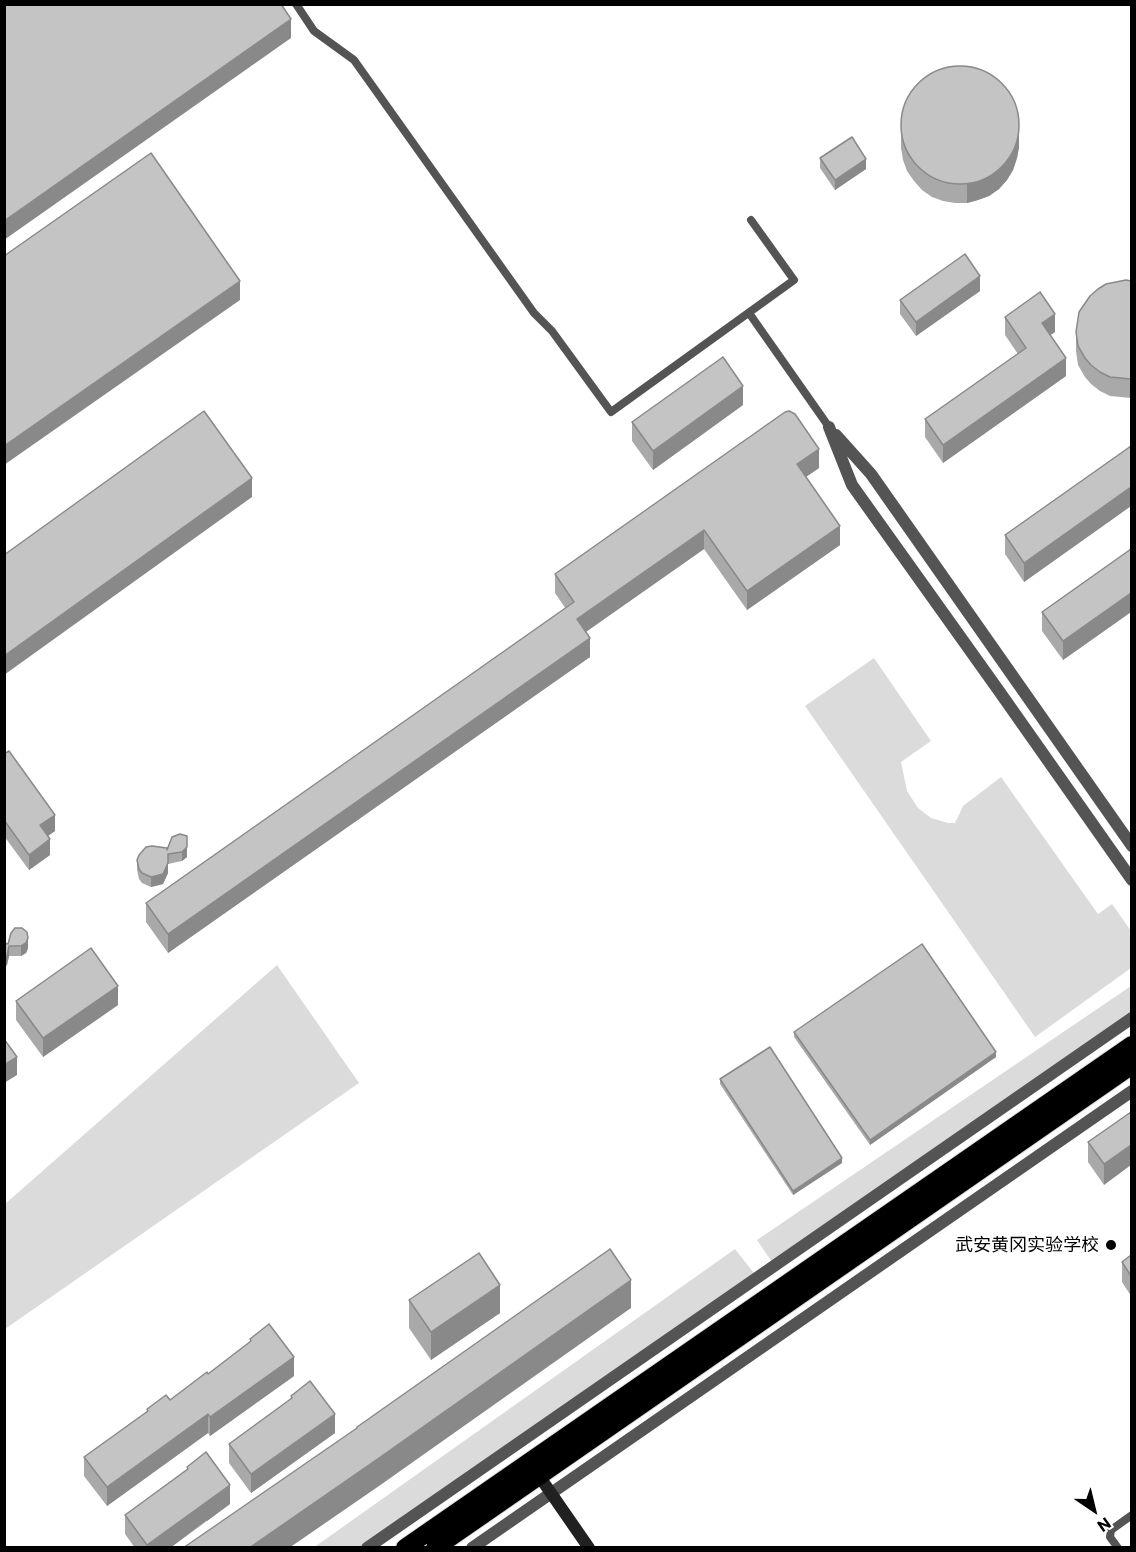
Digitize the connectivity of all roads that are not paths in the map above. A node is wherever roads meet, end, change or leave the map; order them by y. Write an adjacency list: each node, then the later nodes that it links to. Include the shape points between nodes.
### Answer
1 (296, 4): 3 (lane, via 314,31 354,60 534,313 552,331 611,412)
2 (751, 220): 3 (lane, via 794,280)
3 (748, 313): 4 (lane)
4 (829, 427): 5 (street, via 871,474); 6 (street, via 852,484)
5 (1131, 846)
6 (1131, 880)
7 (1131, 1018): 14 (street)
8 (1131, 1045): 11 (highway)
9 (1131, 1065): 11 (highway)
10 (1131, 1091): 12 (street)
11 (534, 1468): 12 (street); 15 (highway); 16 (highway)
12 (551, 1493): 17 (street); 18 (street)
13 (1131, 1515): 19 (lane, via 1111,1530 1110,1536)
14 (367, 1548)
15 (405, 1548)
16 (435, 1548)
17 (472, 1548)
18 (589, 1548)
19 (1118, 1548)

